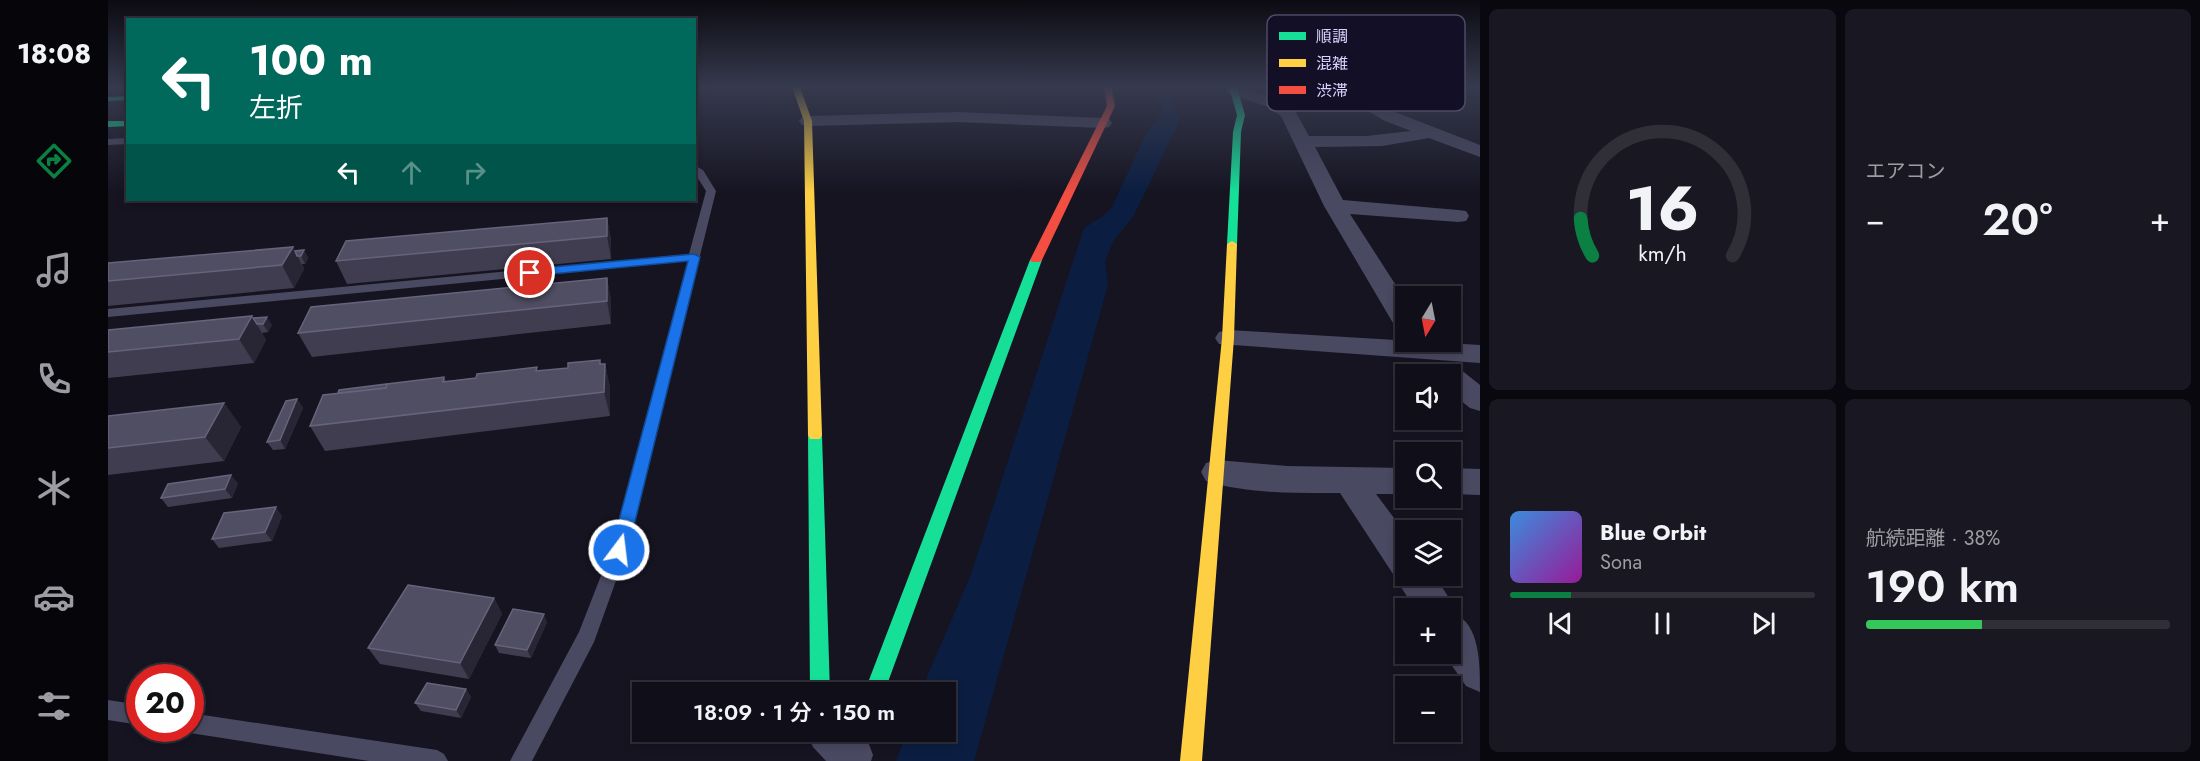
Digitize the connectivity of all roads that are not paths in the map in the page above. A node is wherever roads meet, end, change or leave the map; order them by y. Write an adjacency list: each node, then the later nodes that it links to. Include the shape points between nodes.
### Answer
1 (126, 123): 8 (street)
2 (808, 123): 38 (street)
3 (1014, 123): 9 (street)
4 (1103, 123): 9 (street)
5 (1240, 123): 22 (street)
6 (1292, 123): 13 (street)
7 (1406, 123): 10 (street)
8 (108, 124)
9 (1099, 131): 11 (street, via 973,131); 39 (street, via 1029,274)
10 (1430, 132): 13 (street, via 1383,142); 15 (street)
11 (974, 137)
12 (126, 141): 14 (lane)
13 (1301, 141): 17 (street)
14 (108, 142)
15 (1480, 152)
16 (696, 169): 19 (lane, via 711,191)
17 (1335, 206): 18 (street); 20 (street)
18 (1458, 216)
19 (694, 257): 21 (lane); 44 (lane, via 619,550 586,636)
20 (1395, 305)
21 (108, 313)
22 (1228, 338): 23 (street); 30 (street)
23 (1395, 346)
24 (1425, 352): 27 (street)
25 (1461, 352): 26 (street)
26 (1480, 354)
27 (1438, 364)
28 (1461, 385): 29 (street)
29 (1480, 401)
30 (1217, 472): 31 (street); 45 (street)
31 (1349, 481): 32 (street); 35 (street)
32 (1395, 481)
33 (1461, 481): 34 (street)
34 (1480, 482)
35 (1395, 547)
36 (1461, 645): 37 (street)
37 (1480, 672)
38 (820, 682)
39 (878, 682)
40 (108, 710): 41 (lane)
41 (126, 713)
42 (204, 725): 43 (lane)
43 (437, 761)
44 (521, 761)
45 (1191, 761)

